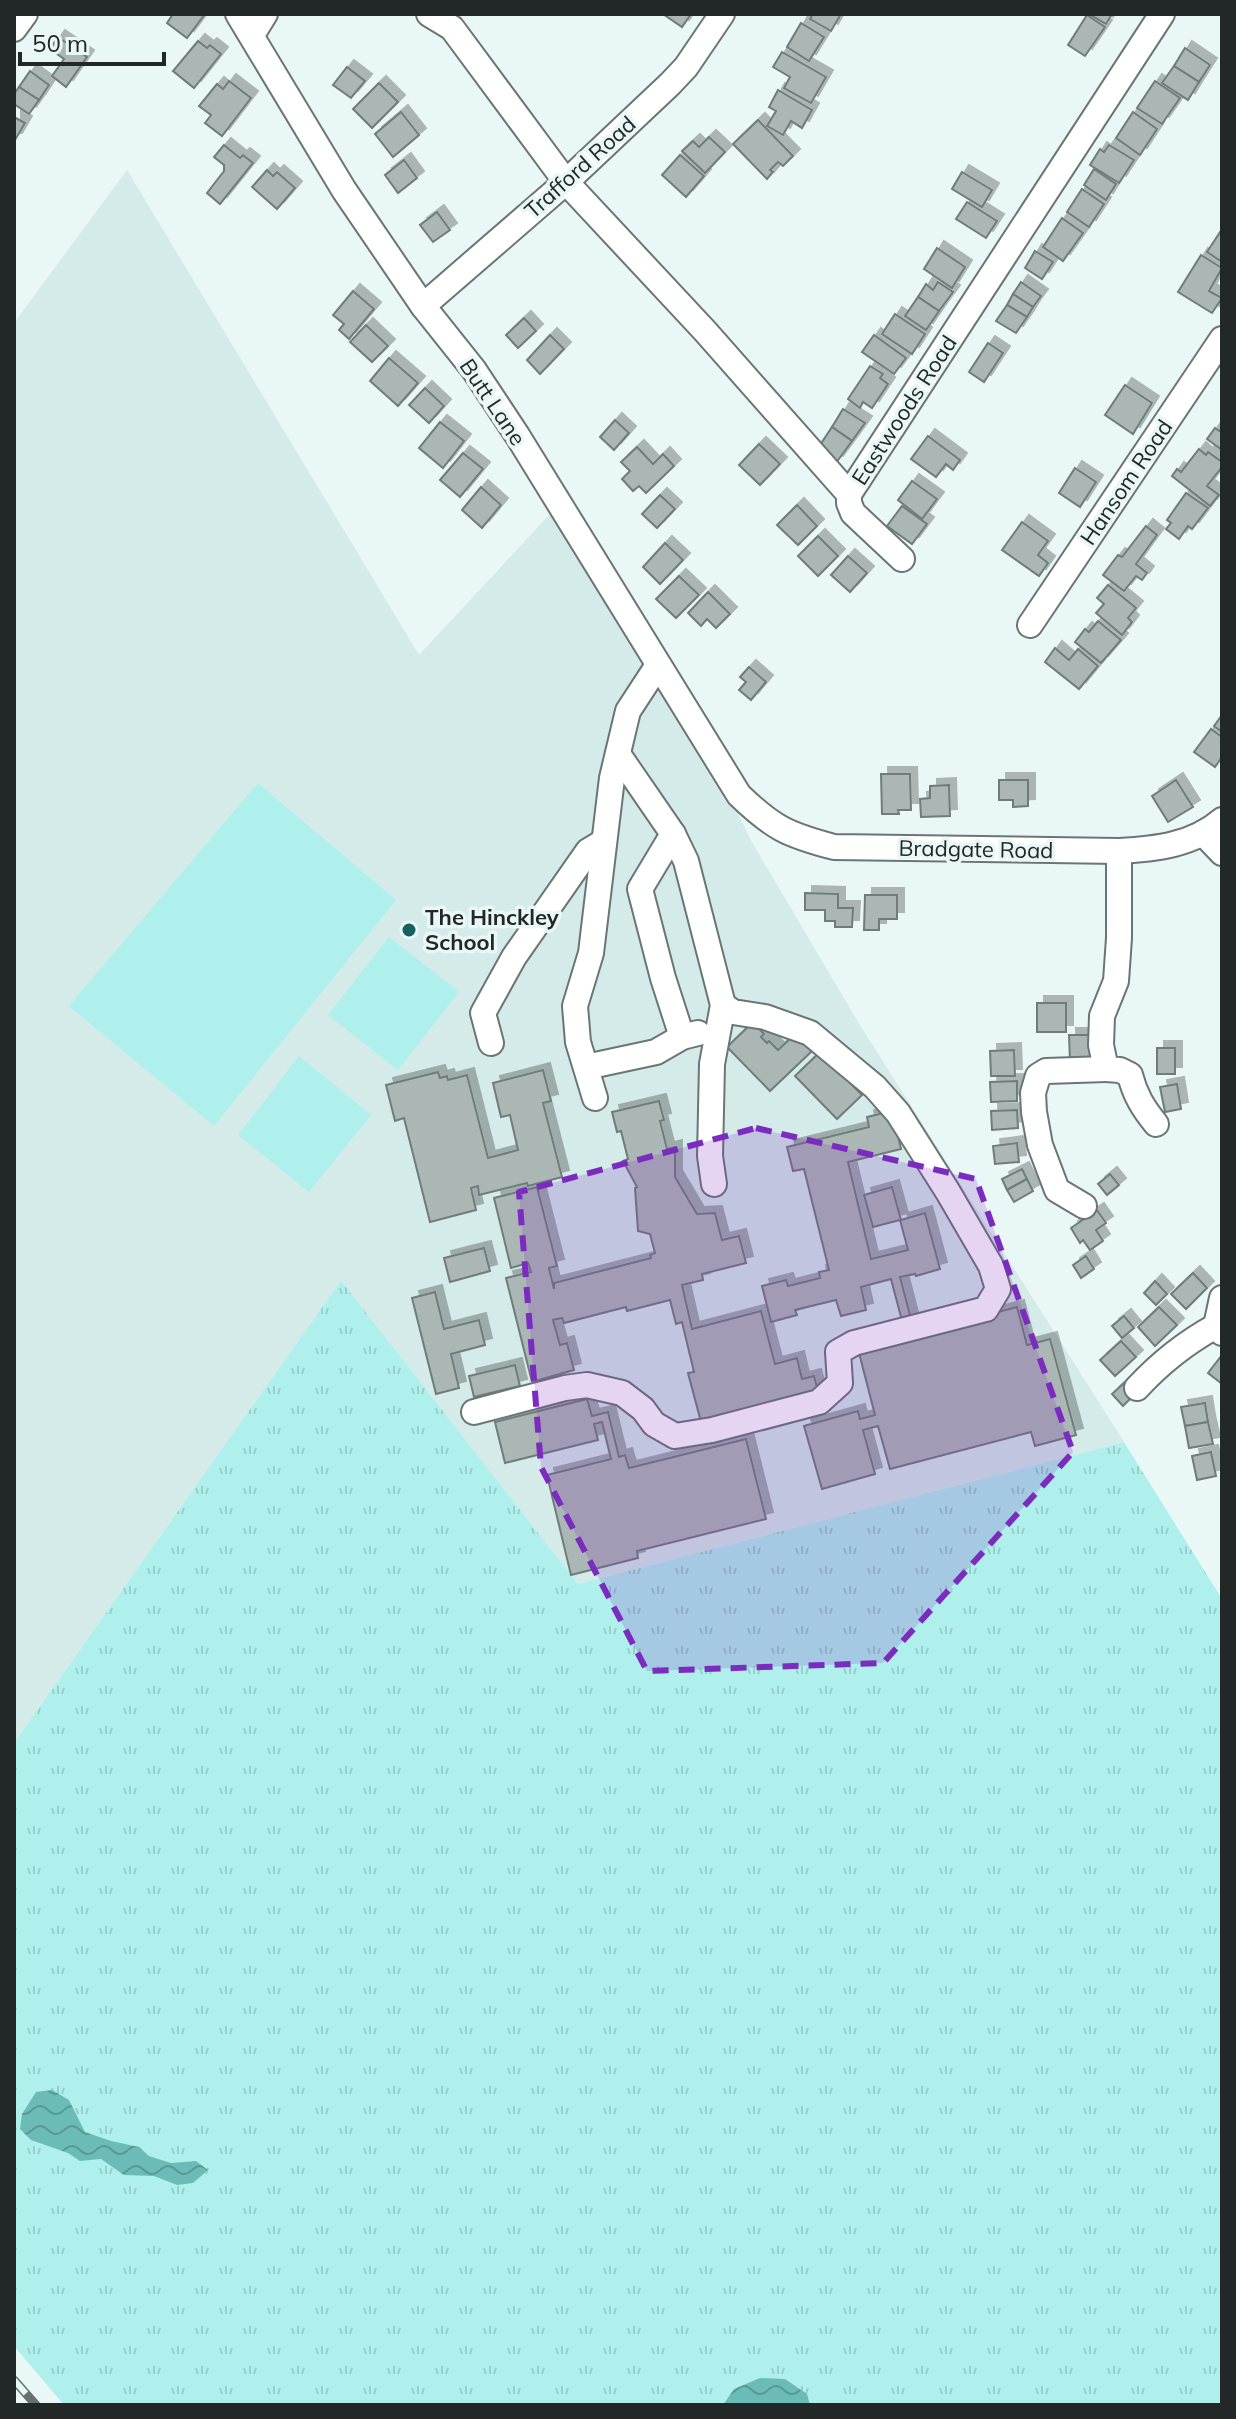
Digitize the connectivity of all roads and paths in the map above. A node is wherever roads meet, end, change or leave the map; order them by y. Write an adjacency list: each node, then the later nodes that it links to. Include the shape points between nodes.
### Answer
1 (25, 14): 7 (street)
2 (238, 14): 8 (street, Butt Lane)
3 (265, 14): 8 (street)
4 (429, 14): 9 (street, Eastwoods Road, via 452,28)
5 (722, 14): 9 (street, Trafford Road, via 686,67)
6 (1162, 14): 12 (street, Eastwoods Road)
7 (14, 29)
8 (252, 35): 10 (street, Butt Lane, via 344,190)
9 (566, 182): 10 (street, Trafford Road); 12 (street, Eastwoods Road)
10 (423, 306): 15 (street, Butt Lane, via 500,409)
11 (1222, 339): 14 (street, Hansom Road)
12 (849, 494): 13 (street, via 853,513)
13 (902, 559)
14 (1030, 625)
15 (658, 665): 16 (street, via 628,711); 17 (street, Butt Lane)
16 (618, 754): 19 (street); 20 (street)
17 (739, 795): 21 (street, Bradgate Road, via 765,820 796,837 834,847)
18 (1213, 826): 21 (street, Bradgate Road, via 1173,845); 22 (street)
19 (673, 834): 23 (street, via 693,882); 24 (street, via 640,889)
20 (603, 842): 25 (street, via 588,851 514,957 483,1013); 26 (street, via 591,953 575,1006)
21 (1119, 851): 27 (street, via 1116,981 1102,1016)
22 (1222, 853)
23 (720, 1016): 24 (street); 30 (street, via 712,1064); 35 (street, via 733,1012 765,1017 810,1033 875,1087 898,1113 991,1266 998,1289 986,1309 854,1343 838,1352 840,1383 819,1402 712,1430 675,1436 622,1393 587,1385)
24 (682, 1037): 26 (street, via 656,1052)
25 (491, 1043)
26 (586, 1067): 28 (street)
27 (1106, 1069): 29 (street, via 1130,1075 1141,1107); 31 (street, via 1046,1071 1038,1076 1033,1093 1040,1145 1057,1190)
28 (595, 1098)
29 (1156, 1124)
30 (714, 1184)
31 (1084, 1206)
32 (1222, 1298): 33 (street)
33 (1219, 1330): 34 (street, via 1194,1338)
34 (1137, 1388)
35 (474, 1412)

